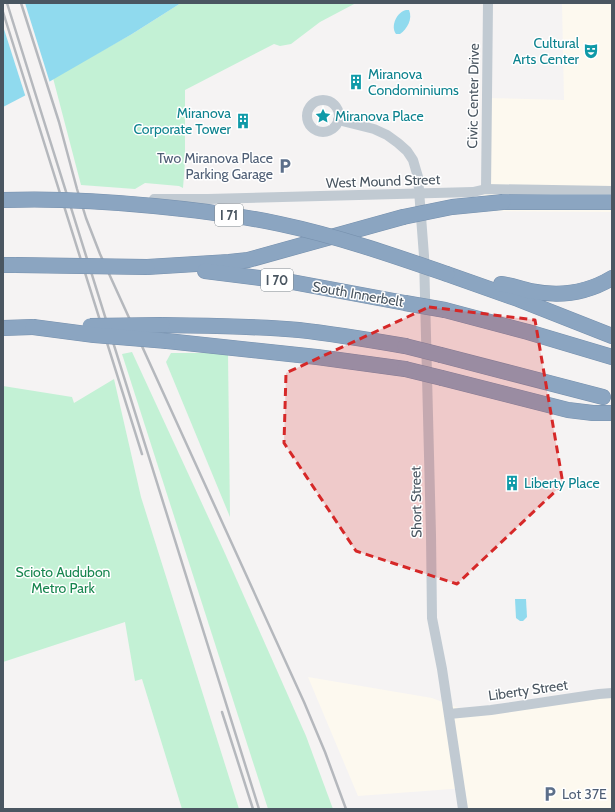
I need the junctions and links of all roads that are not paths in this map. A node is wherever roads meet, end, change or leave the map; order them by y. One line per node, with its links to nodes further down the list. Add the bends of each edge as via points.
1 (488, 3): 3 (street, Civic Center Drive)
2 (338, 120): 5 (street, via 374,129 387,135 407,151 413,160)
3 (486, 189): 4 (street, West Mound Street); 5 (street, West Mound Street, via 473,192)
4 (612, 192)
5 (420, 193): 6 (street, West Mound Street); 20 (street, Short Street, via 426,298 431,610)
6 (154, 199)
7 (3, 200): 12 (highway, I 71, bridge, via 122,203 200,211 279,224 363,246)
8 (612, 202): 10 (highway, bridge, via 503,202 452,207 403,217 248,260)
9 (10, 265): 10 (highway, South Innerbelt / I 70, bridge)
10 (147, 268): 16 (highway, South Innerbelt / I 70, bridge, via 246,276 445,310)
11 (612, 278): 12 (highway, via 601,285 558,294)
12 (474, 283): 15 (highway, I 71)
13 (34, 327): 14 (highway); 17 (highway, bridge, via 242,326 352,336 405,346); 18 (highway, bridge, via 317,357 405,369 568,410)
14 (3, 328)
15 (612, 336)
16 (612, 357)
17 (603, 396)
18 (612, 413)
19 (612, 693): 20 (street, Liberty Street)
20 (449, 714): 21 (street, Short Street)
21 (463, 809)

